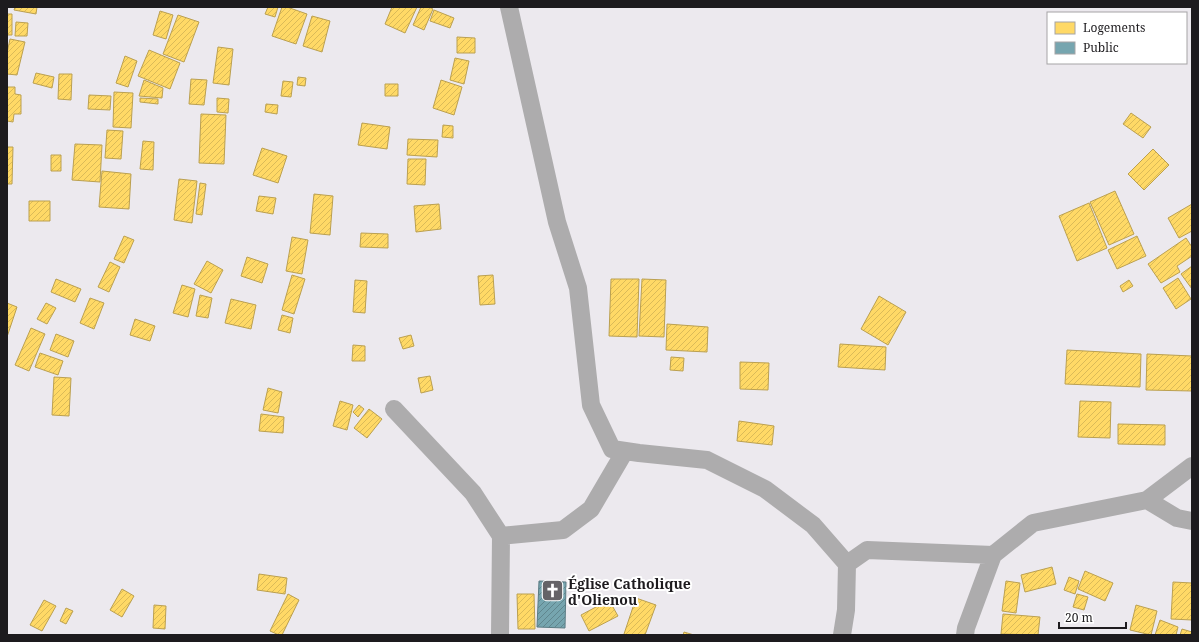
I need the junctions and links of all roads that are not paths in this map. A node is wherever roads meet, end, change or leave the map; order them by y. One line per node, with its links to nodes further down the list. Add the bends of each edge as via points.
1 (509, 7): 3 (street, via 557,222 578,288 591,405 612,449)
2 (394, 409): 7 (street, via 473,493)
3 (625, 451): 7 (street, via 591,509 563,530); 9 (street, via 708,460 765,490 814,525)
4 (1192, 466): 5 (street)
5 (1147, 500): 6 (street, via 1177,518); 8 (street, via 1033,523)
6 (1192, 521)
7 (501, 536): 10 (street)
8 (993, 554): 9 (street, via 867,550); 12 (street)
9 (847, 564): 11 (street, via 846,610)
10 (500, 635)
11 (842, 635)
12 (965, 635)

